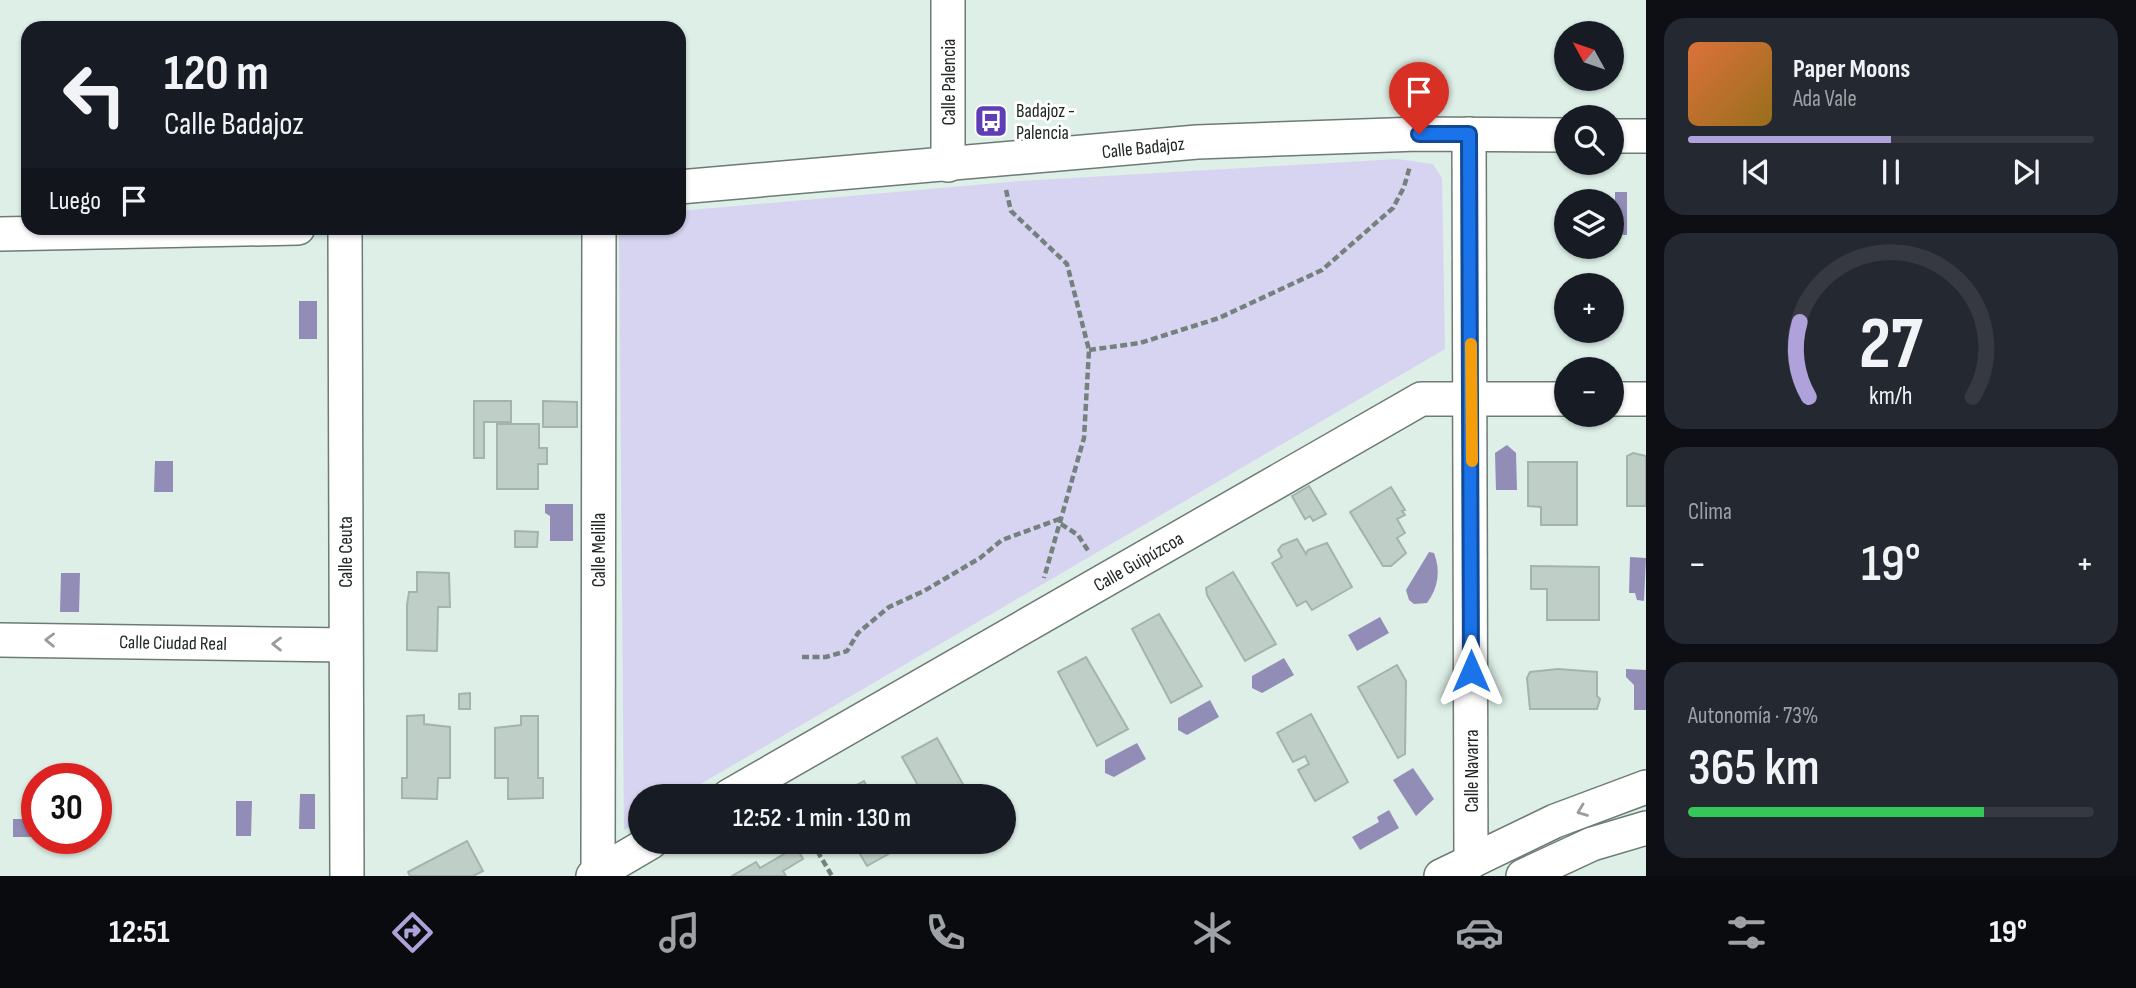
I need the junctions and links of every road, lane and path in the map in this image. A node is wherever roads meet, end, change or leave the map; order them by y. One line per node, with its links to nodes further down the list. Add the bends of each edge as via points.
1 (948, 0): 8 (street, Calle Palencia)
2 (1419, 134): 3 (street, Calle Badajoz); 7 (street, Calle Badajoz, via 1197,142); 14 (path, via 1393,208 1322,270 1219,318 1140,342)
3 (1469, 134): 4 (street, Calle Badajoz); 15 (street, Calle Navarra)
4 (1554, 135)
5 (1624, 136): 6 (street)
6 (1646, 136)
7 (1000, 161): 8 (street, Calle Badajoz); 14 (path, via 1011,211 1067,264)
8 (948, 165): 9 (street, Calle Badajoz)
9 (686, 186)
10 (0, 234): 11 (street)
11 (21, 234)
12 (345, 235): 24 (street, Calle Ceuta)
13 (599, 235): 32 (street, Calle Melilla)
14 (1089, 350): 19 (path, via 1084,438)
15 (1472, 399): 16 (street, Calle Guipúzcoa); 22 (street, Calle Guipúzcoa, via 1421,399); 31 (street, Calle Navarra)
16 (1554, 399)
17 (1624, 399): 18 (street)
18 (1646, 399)
19 (1062, 517): 20 (path); 25 (path, via 1002,540 924,591 900,600 859,633 847,651)
20 (1061, 524): 21 (path, via 1078,535); 22 (path)
21 (1091, 556)
22 (1026, 625): 26 (street, Calle Guipúzcoa)
23 (0, 639): 24 (street, Calle Ciudad Real, one-way to 23)
24 (345, 645): 33 (street, Calle Ceuta)
25 (802, 657)
26 (750, 784)
27 (1646, 787): 31 (street, one-way to 31, via 1555,821)
28 (1646, 828): 36 (street, via 1592,844)
29 (631, 854): 32 (street)
30 (819, 854): 34 (path)
31 (1471, 862): 35 (street)
32 (595, 875)
33 (347, 876)
34 (832, 876)
35 (1441, 876)
36 (1523, 876)

